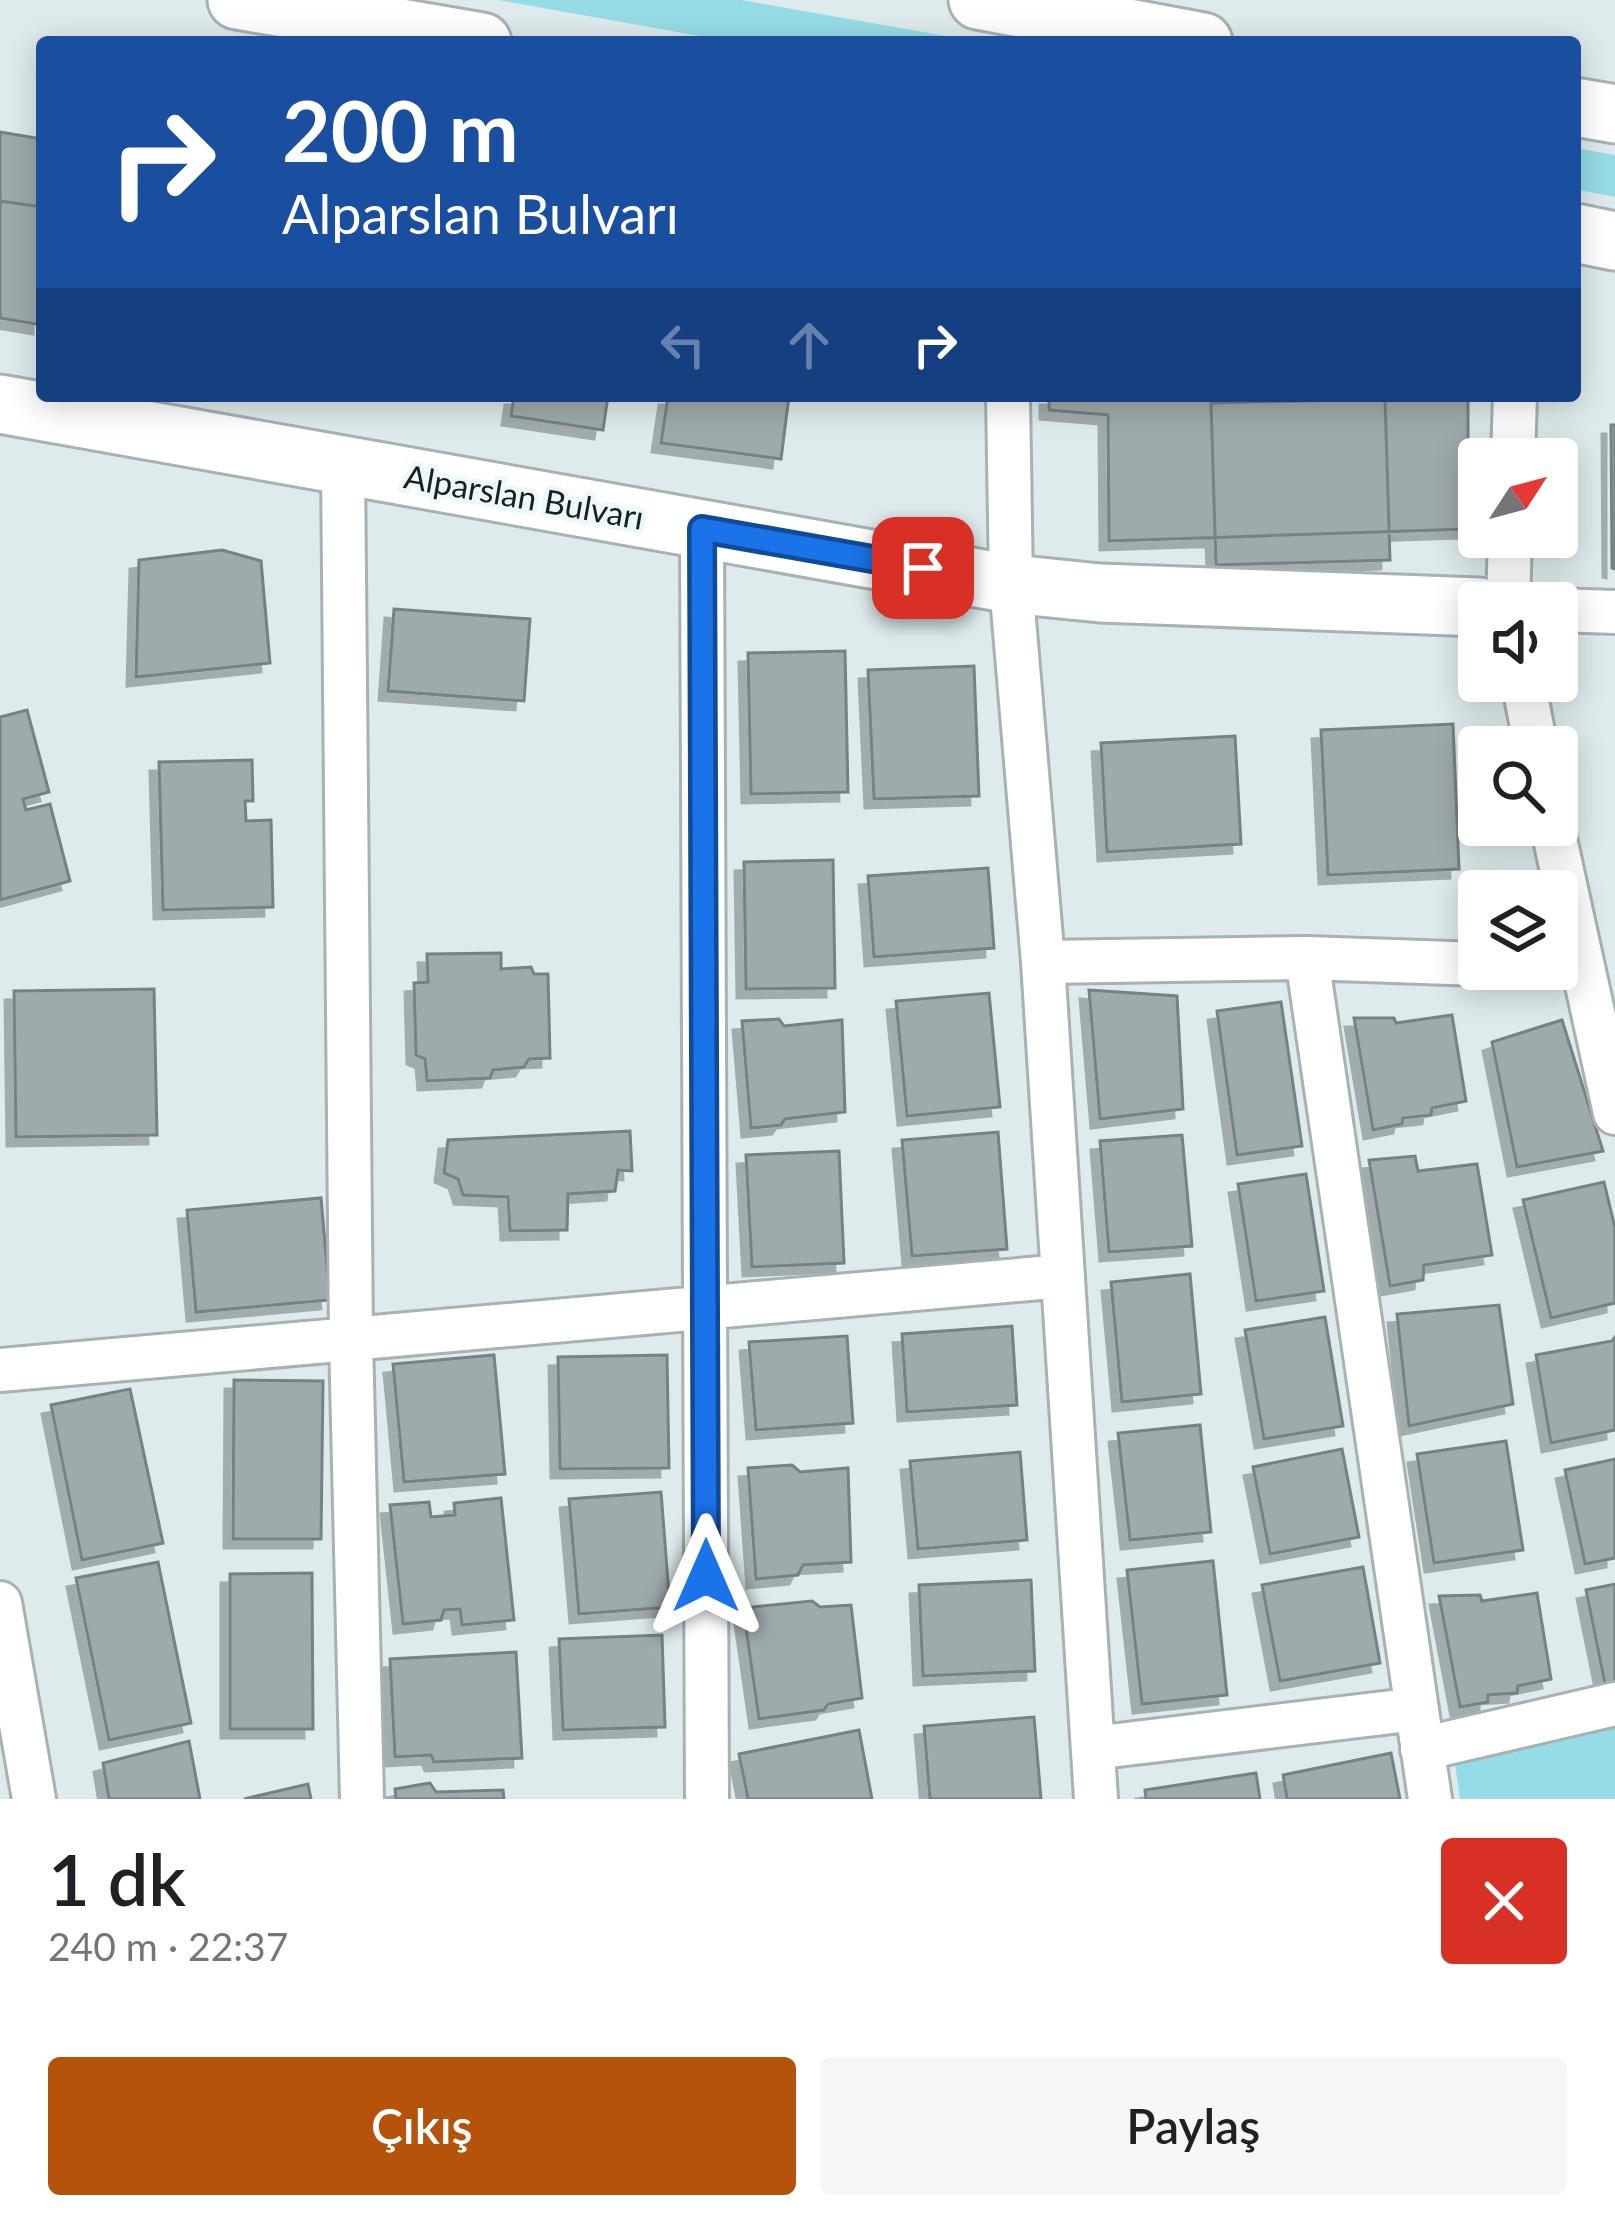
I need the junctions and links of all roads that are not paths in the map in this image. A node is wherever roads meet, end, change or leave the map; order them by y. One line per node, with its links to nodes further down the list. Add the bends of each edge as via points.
1 (237, 0): 3 (street)
2 (978, 0): 4 (street)
3 (447, 36)
4 (1171, 36)
5 (1581, 108): 6 (street)
6 (1615, 114)
7 (1581, 234): 8 (street)
8 (1615, 241)
9 (1008, 402): 15 (street)
10 (1515, 402): 12 (street)
11 (0, 404): 13 (street, Alparslan Bulvarı)
12 (1514, 438)
13 (343, 465): 14 (street, Alparslan Bulvarı); 26 (street)
14 (702, 529): 15 (street, Alparslan Bulvarı); 25 (street)
15 (1011, 584): 16 (street, Alparslan Bulvarı); 20 (street)
16 (1458, 606)
17 (1578, 611): 18 (street)
18 (1615, 612)
19 (1306, 958): 20 (street); 21 (street); 31 (street)
20 (1043, 962): 24 (street)
21 (1458, 963)
22 (1576, 990): 23 (street)
23 (1615, 1114)
24 (1063, 1276): 25 (street); 32 (street)
25 (706, 1308): 26 (street); 35 (street)
26 (351, 1339): 27 (street); 34 (street)
27 (0, 1370)
28 (0, 1604): 29 (street)
29 (8, 1695): 33 (street)
30 (1615, 1704): 31 (street)
31 (1419, 1729): 32 (street); 37 (street)
32 (1093, 1748): 36 (street)
33 (34, 1799)
34 (362, 1799)
35 (707, 1799)
36 (1096, 1799)
37 (1430, 1799)

